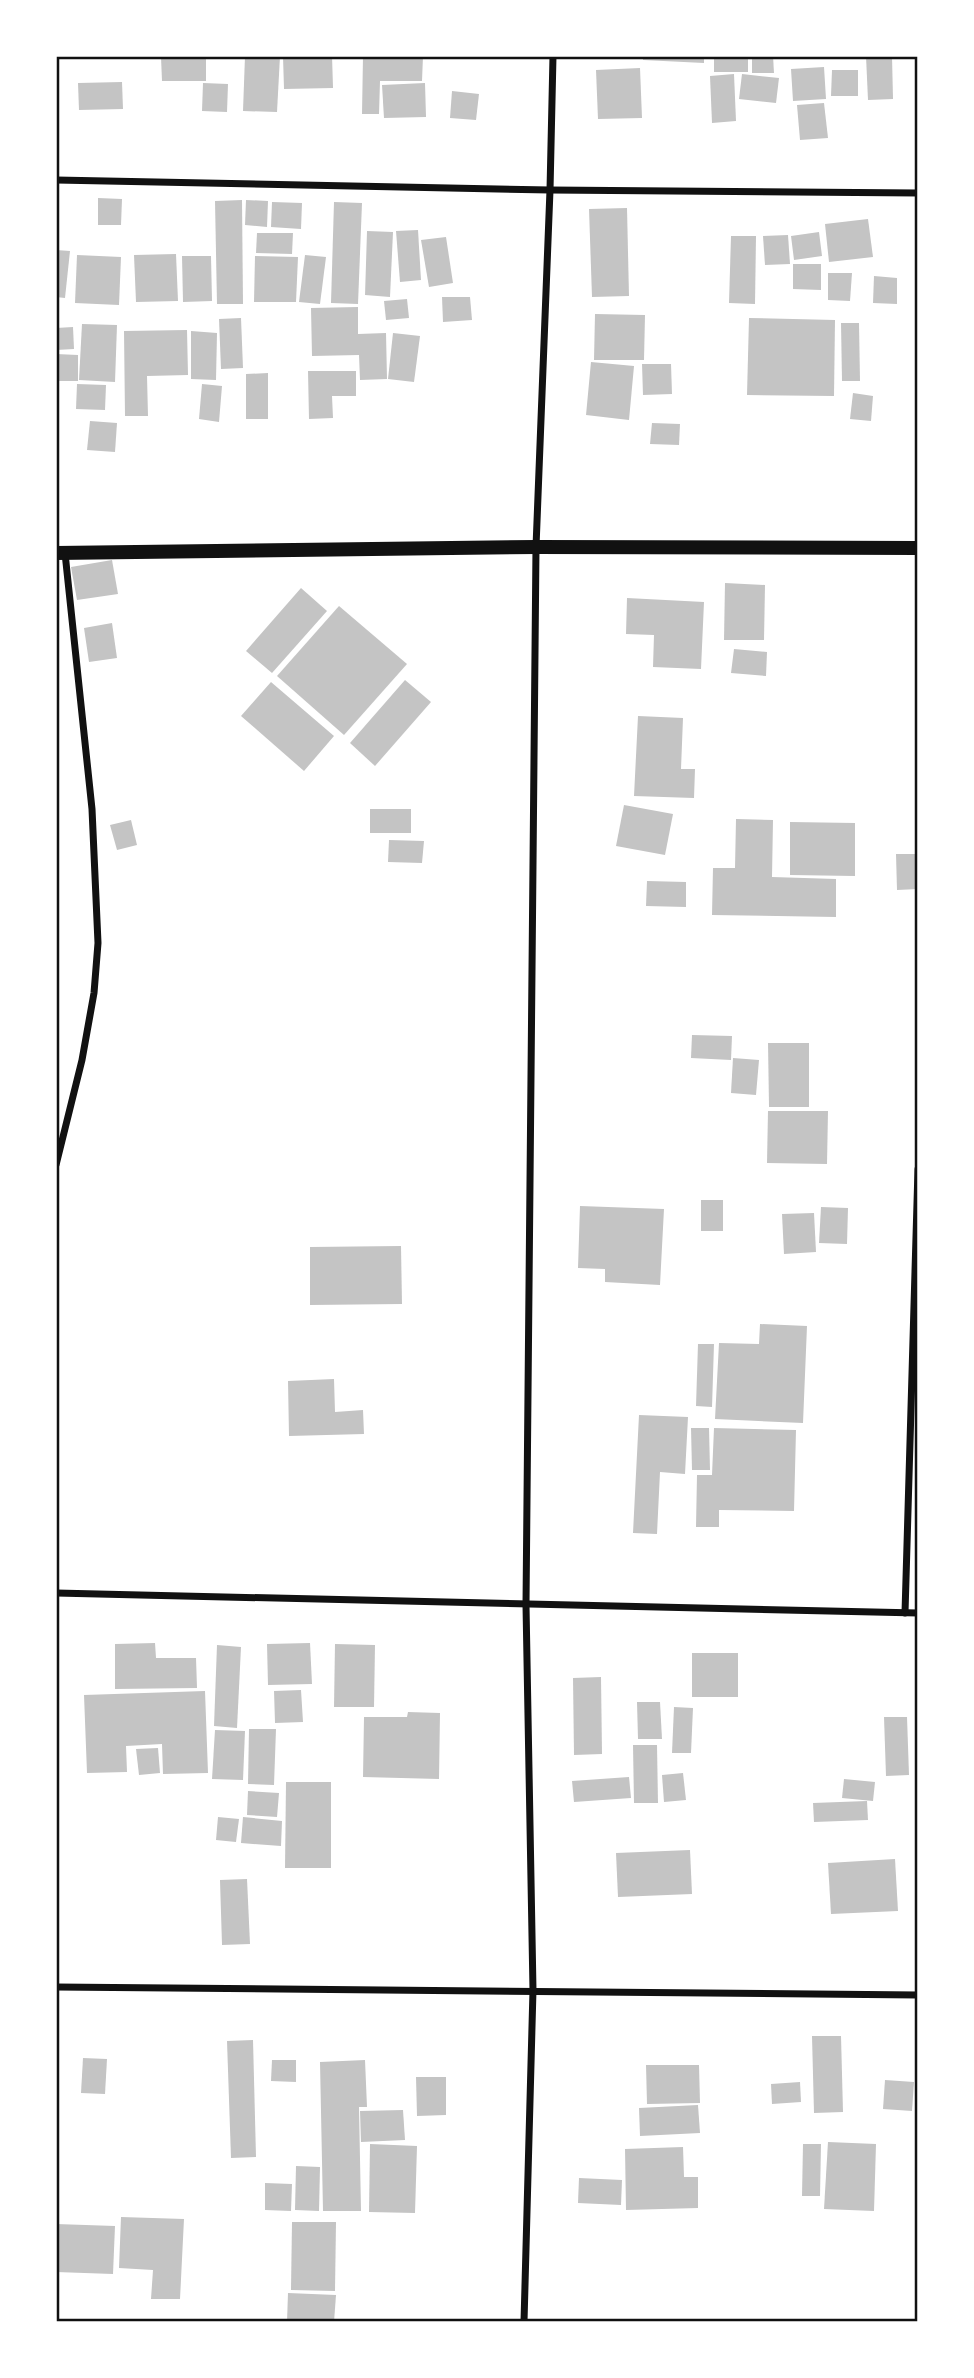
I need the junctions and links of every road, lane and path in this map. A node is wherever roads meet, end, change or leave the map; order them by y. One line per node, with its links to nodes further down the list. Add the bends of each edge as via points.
1 (553, 56): 3 (street)
2 (56, 180): 3 (street)
3 (550, 190): 4 (street); 5 (street)
4 (918, 193)
5 (536, 547): 6 (main road); 7 (main road); 11 (street)
6 (918, 548)
7 (60, 553): 8 (street, via 92,809 97,943 82,1059)
8 (56, 1165)
9 (918, 1169): 12 (street)
10 (56, 1593): 11 (street)
11 (526, 1605): 12 (street); 15 (street)
12 (905, 1613): 13 (street)
13 (918, 1613)
14 (56, 1987): 15 (street)
15 (533, 1990): 16 (street); 17 (street)
16 (918, 1995)
17 (524, 2322)

